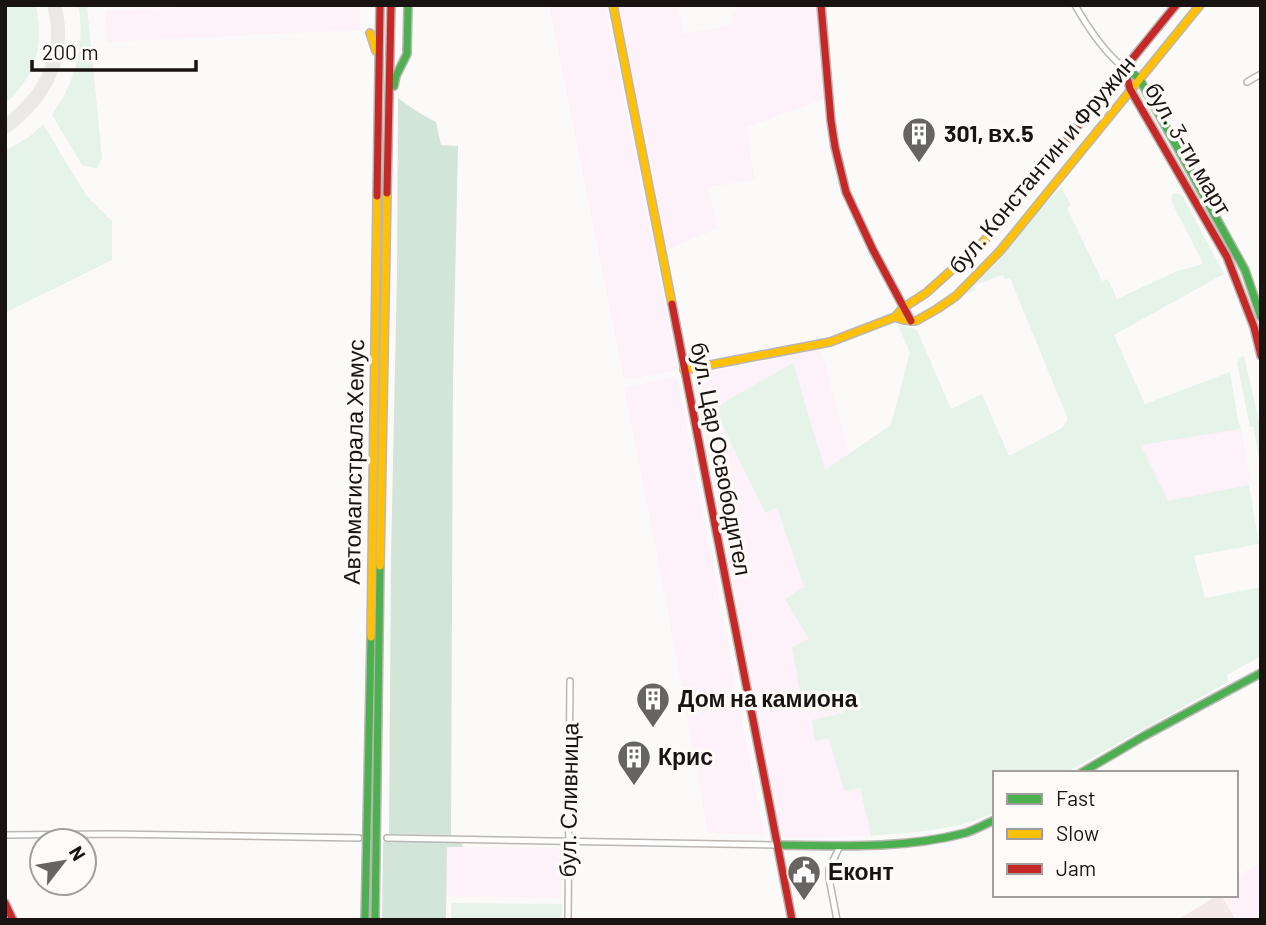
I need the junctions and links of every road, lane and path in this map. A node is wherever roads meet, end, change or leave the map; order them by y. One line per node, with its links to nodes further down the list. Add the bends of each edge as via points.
1 (380, 5): 10 (main road, Автомагистрала Хемус)
2 (391, 5): 18 (main road, Автомагистрала Хемус)
3 (408, 5): 18 (main road, via 407,54 395,77 393,156)
4 (613, 5): 25 (main road, бул. Цар Освободител)
5 (821, 5): 19 (main road, via 831,121 844,183)
6 (1074, 5): 11 (street)
7 (1176, 5): 11 (main road, бул. Константин и Фружин)
8 (1200, 5): 13 (main road, бул. Константин и Фружин)
9 (370, 33): 10 (main road)
10 (379, 61): 38 (main road, Автомагистрала Хемус)
11 (1125, 69): 13 (main road, бул. 3-ти март); 15 (main road, бул. 3-ти март); 19 (main road, бул. Константин и Фружин, via 984,241)
12 (1261, 74): 14 (street)
13 (1139, 78): 15 (main road, бул. Константин и Фружин); 21 (main road, бул. 3-ти март, via 1245,270)
14 (1247, 82)
15 (1130, 89): 16 (main road, бул. Константин и Фружин); 17 (main road, бул. 3-ти март)
16 (1117, 106): 17 (main road); 22 (main road, бул. Константин и Фружин, via 1000,251 956,296)
17 (1141, 106): 23 (main road, бул. 3-ти март, via 1227,257)
18 (388, 163): 39 (main road, Автомагистрала Хемус)
19 (904, 307): 20 (main road, бул. Константин и Фружин); 22 (main road)
20 (895, 317): 22 (main road); 25 (main road, бул. Константин и Фружин, via 831,342)
21 (1261, 317)
22 (911, 321)
23 (1259, 340): 24 (main road, бул. 3-ти март)
24 (1261, 356)
25 (684, 369): 34 (main road, бул. Цар Освободител)
26 (1261, 673): 28 (main road)
27 (570, 681): 33 (street, бул. Сливница)
28 (1084, 771)
29 (993, 821): 35 (main road, via 924,842)
30 (5, 835): 31 (street)
31 (359, 838)
32 (387, 838): 33 (street)
33 (569, 842): 34 (street); 40 (street, бул. Сливница)
34 (778, 845): 35 (main road); 41 (main road, бул. Цар Освободител)
35 (840, 846): 42 (street, via 829,869)
36 (5, 903): 37 (main road)
37 (13, 920)
38 (365, 920)
39 (375, 920)
40 (568, 920)
41 (792, 920)
42 (837, 920)

